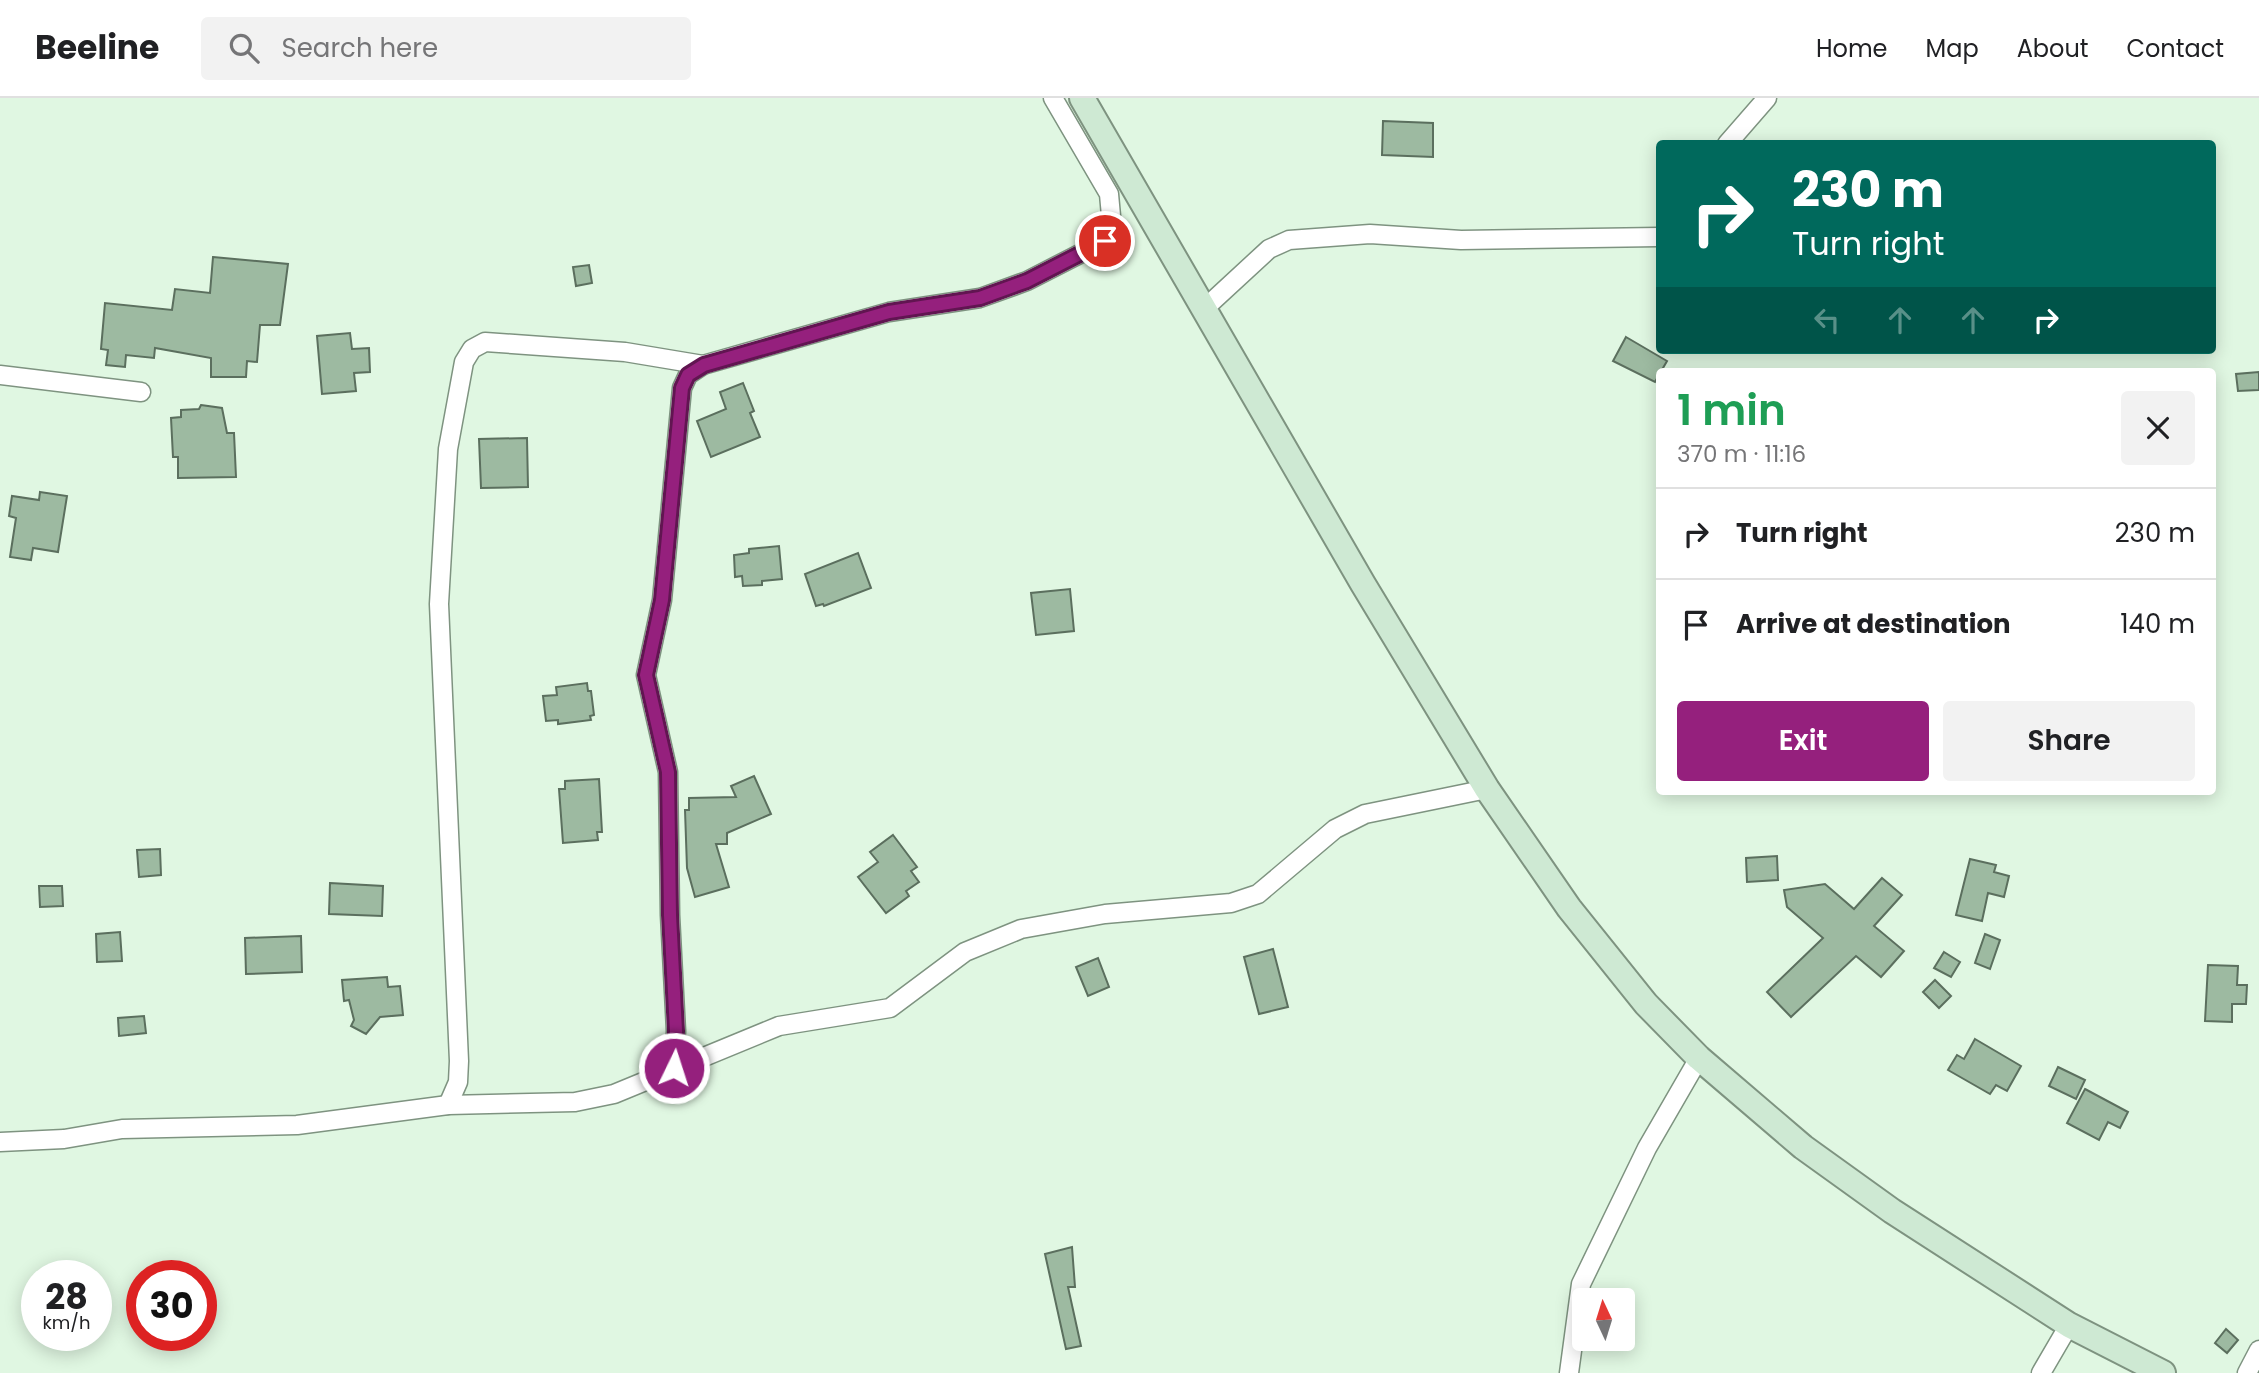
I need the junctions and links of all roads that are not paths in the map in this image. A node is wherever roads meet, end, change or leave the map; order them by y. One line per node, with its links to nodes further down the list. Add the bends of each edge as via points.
1 (1053, 98): 7 (street, via 1109,194 1112,227 1105,241 1027,281 980,298 889,312)
2 (1082, 98): 6 (main road)
3 (1767, 98): 4 (street)
4 (1730, 140)
5 (1656, 237): 6 (street, via 1461,240 1370,234 1289,240 1269,249)
6 (1204, 309): 10 (main road)
7 (704, 365): 12 (street, via 688,375 682,388 662,600 646,675 668,772); 13 (street, via 625,352 485,342 472,349 464,362 448,449 439,604 459,1061 458,1082)
8 (0, 375): 9 (street)
9 (141, 391)
10 (1487, 789): 11 (main road, via 1569,908 1646,1003); 12 (street, via 1365,814 1335,829 1258,894 1231,902 1105,914 1021,929 965,952 890,1008 779,1026)
11 (1699, 1058): 15 (main road, via 1803,1146 1881,1203); 17 (street, via 1647,1148 1581,1284)
12 (674, 1068): 13 (street, via 614,1094 575,1102)
13 (448, 1105): 14 (street, via 297,1125 122,1129 64,1139)
14 (0, 1142)
15 (2069, 1325): 18 (street); 19 (main road)
16 (2259, 1350): 20 (street)
17 (1569, 1373)
18 (2041, 1373)
19 (2163, 1373)
20 (2247, 1373)

